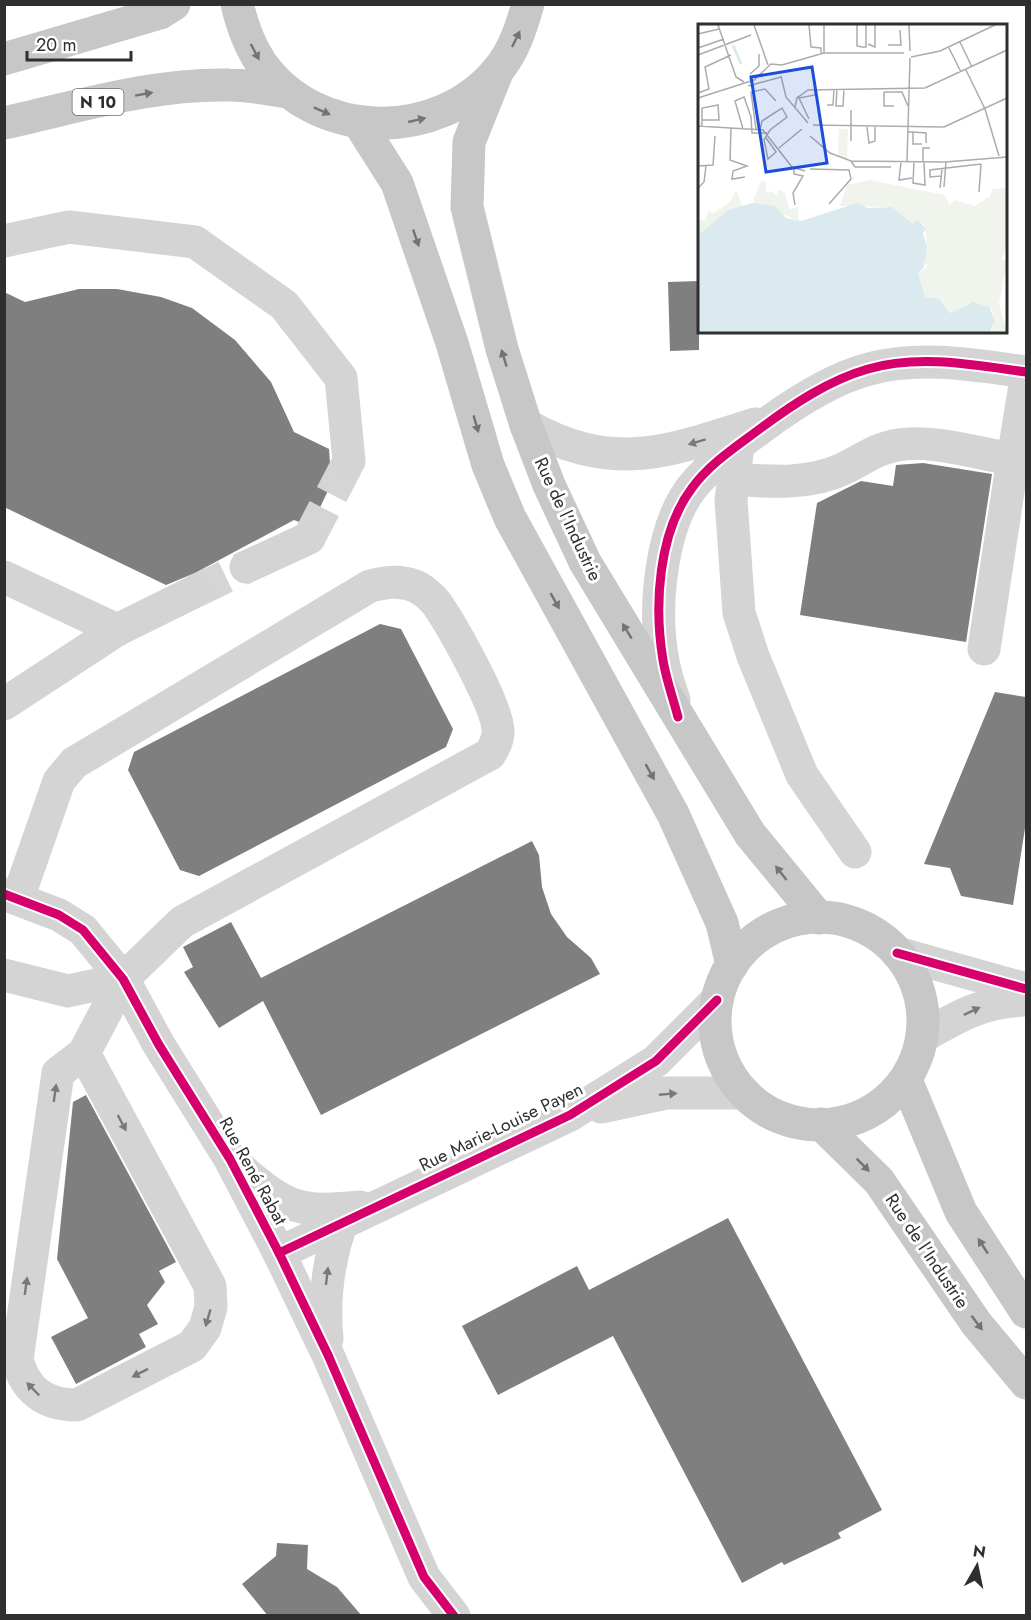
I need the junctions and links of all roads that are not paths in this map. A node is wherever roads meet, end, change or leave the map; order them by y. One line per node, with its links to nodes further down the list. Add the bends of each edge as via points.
1 (174, 4): 4 (main road, via 160,13)
2 (237, 4): 8 (main road, one-way to 8, via 243,30 261,63)
3 (528, 4): 7 (main road, one-way to 3, via 519,37)
4 (42, 49): 5 (street); 6 (main road)
5 (4, 54)
6 (4, 59)
7 (498, 70): 10 (main road, one-way to 7, via 398,124 427,118 470,96); 15 (main road, Rue de l'Industrie, one-way to 7, via 502,349 467,207 469,142)
8 (288, 92): 9 (main road, N 10, one-way to 8, via 192,86 230,85); 10 (main road, one-way to 10, via 322,112)
9 (4, 123)
10 (359, 123): 32 (main road, one-way to 32, via 397,183 452,343 488,465 510,518 673,813 722,923)
11 (4, 241): 18 (street, via 69,227 195,242 284,305 341,378)
12 (1026, 372): 14 (street, via 959,363 917,362 878,367 821,389)
13 (1026, 378): 17 (street)
14 (773, 419): 15 (street, one-way to 15, via 684,446 622,456 577,449); 16 (street)
15 (526, 425): 27 (main road, Rue de l'Industrie, one-way to 15, via 585,562)
16 (738, 446): 19 (street); 27 (street, via 692,488 664,556 659,624 663,661)
17 (1013, 459): 19 (street, via 923,444 899,444 876,450 842,470 804,480); 25 (street)
18 (349, 461)
19 (734, 479): 28 (street, via 731,500 739,613 802,775)
20 (309, 538): 21 (street)
21 (246, 567)
22 (4, 577): 24 (street)
23 (196, 591): 24 (street)
24 (117, 630): 26 (street)
25 (984, 649)
26 (4, 704)
27 (678, 717): 30 (main road, Rue de l'Industrie, one-way to 27, via 750,834)
28 (855, 852)
29 (11, 896): 34 (street, Rue René Rabat, via 59,915 83,930); 34 (street, via 59,782 74,763 370,586 401,582 417,587 435,601 497,720 496,744 490,754 182,922)
30 (819, 918): 31 (main road, via 842,920 864,928); 32 (main road, via 773,928 753,941)
31 (897, 953): 35 (street); 38 (main road, via 913,976 921,998)
32 (732, 965): 36 (main road)
33 (4, 975): 34 (street, via 68,991)
34 (123, 979): 39 (street); 44 (street, Rue René Rabat)
35 (1026, 989)
36 (717, 1000): 41 (main road, via 715,1029 721,1056 734,1082); 42 (street, Rue Marie-Louise Payen, via 656,1061)
37 (1026, 1000): 38 (street, one-way to 37, via 978,1007)
38 (922, 1037): 40 (main road)
39 (84, 1053): 39 (street, one-way to 39, via 210,1286 211,1307 205,1328 192,1346 77,1405 61,1405 31,1390 17,1360 18,1343 58,1073)
40 (906, 1080): 43 (main road, via 887,1101 862,1116); 48 (main road, one-way to 40, via 961,1212)
41 (744, 1092): 42 (street, Rue Marie-Louise Payen, one-way to 41, via 649,1096); 43 (main road, via 779,1117)
42 (570, 1116): 45 (street, Rue Marie-Louise Payen)
43 (821, 1124): 50 (main road, Rue de l'Industrie, one-way to 50, via 879,1181 976,1323)
44 (230, 1160): 45 (street, via 286,1204 307,1210); 47 (street, Rue René Rabat)
45 (377, 1205): 46 (street, Rue Marie-Louise Payen)
46 (341, 1224): 47 (street, Rue Marie-Louise Payen); 49 (street, one-way to 46, via 324,1307 330,1258)
47 (279, 1253): 49 (street, Rue René Rabat)
48 (1026, 1312)
49 (328, 1355): 51 (street, Rue René Rabat, via 424,1577)
50 (1026, 1383)
51 (454, 1616)

